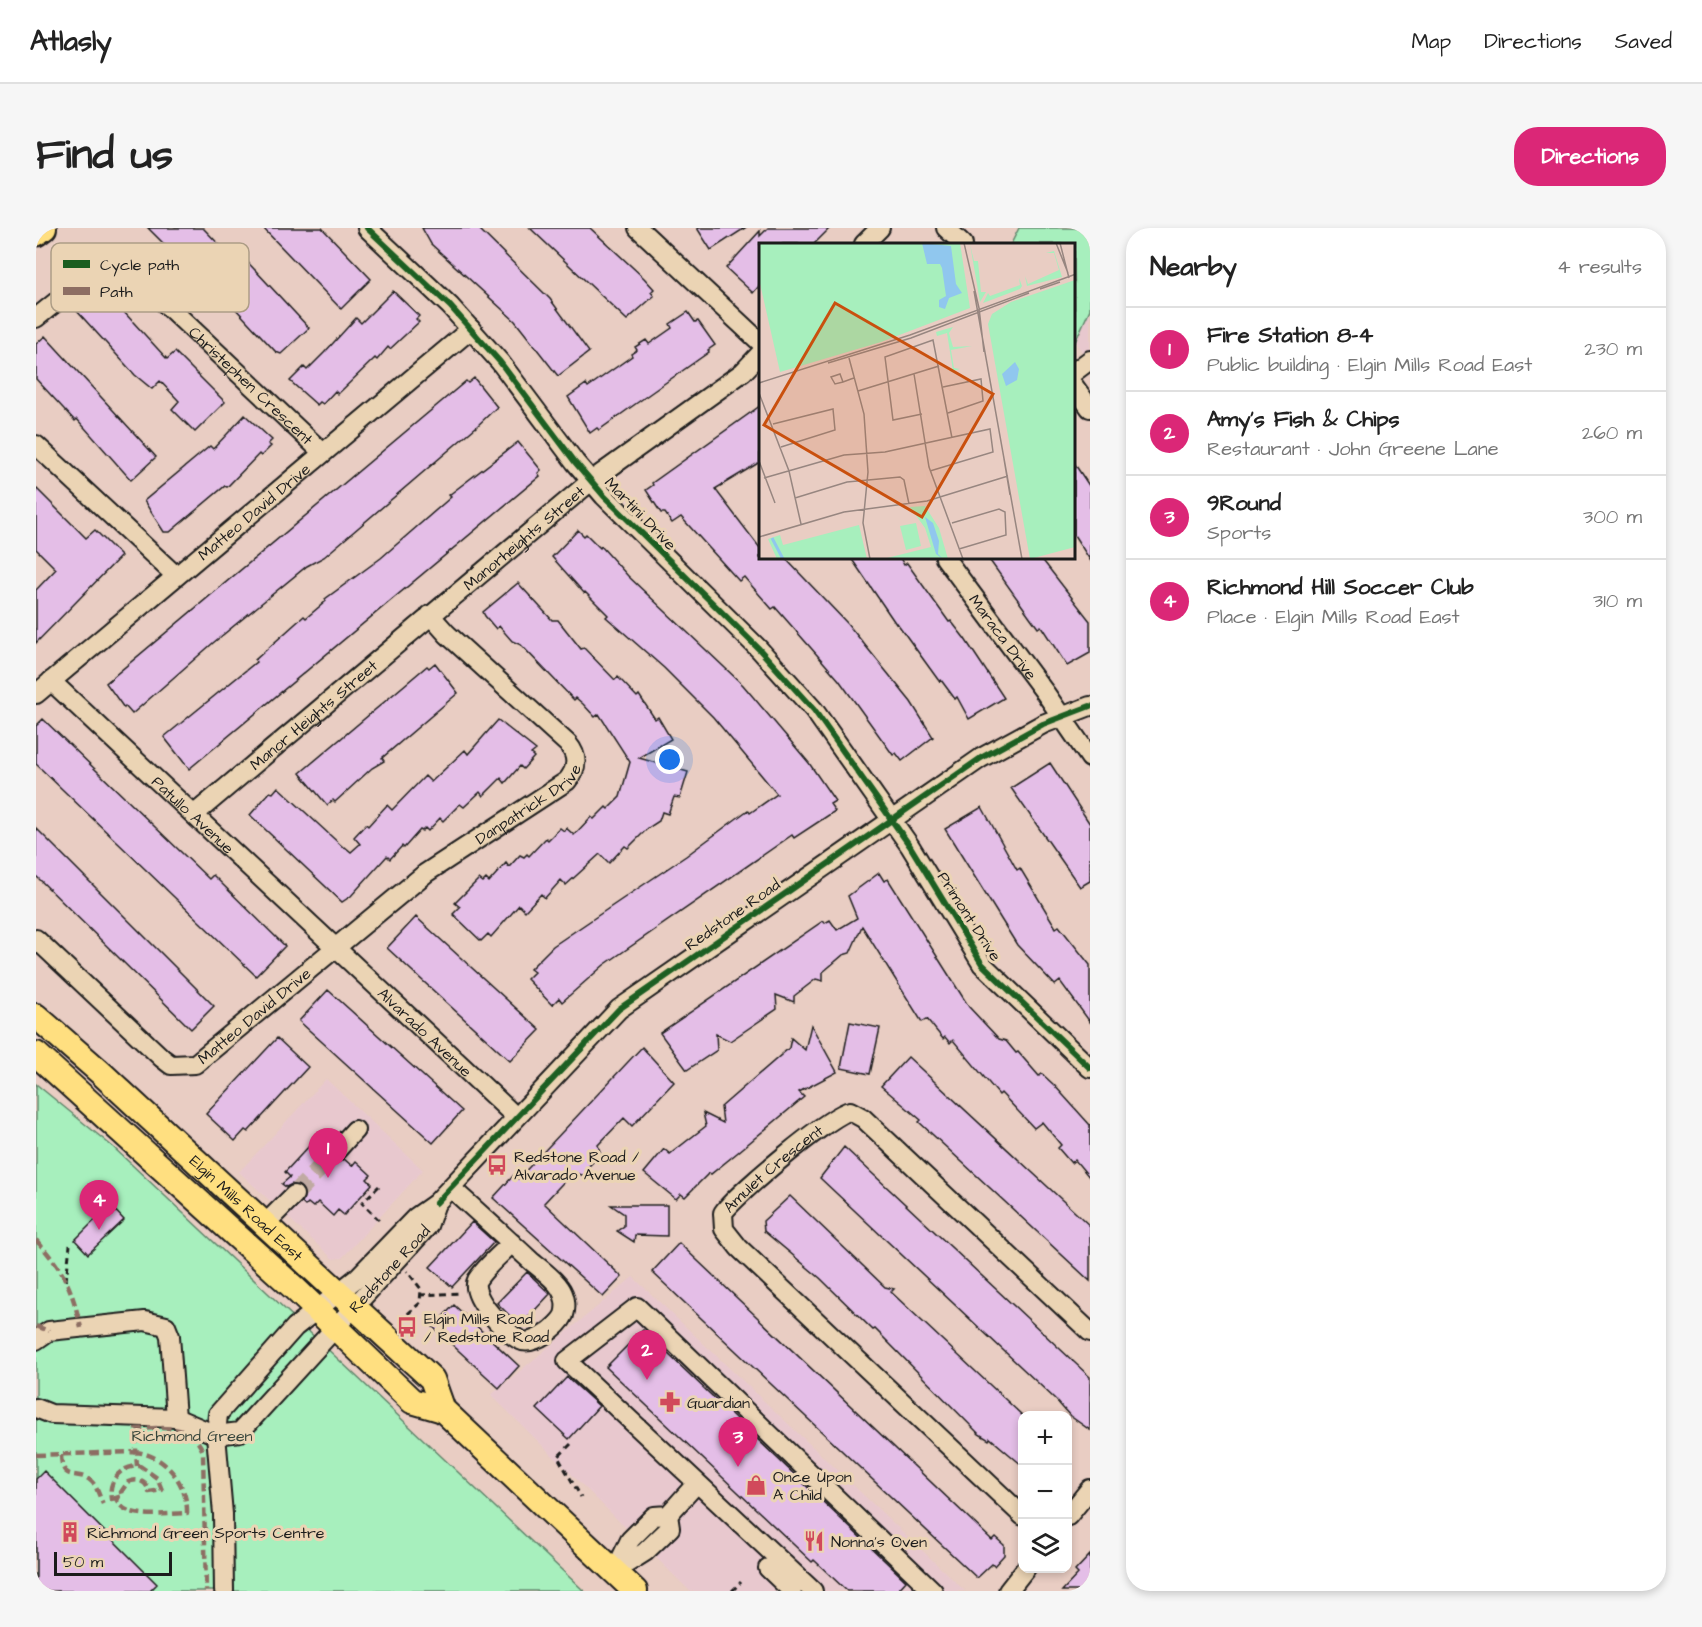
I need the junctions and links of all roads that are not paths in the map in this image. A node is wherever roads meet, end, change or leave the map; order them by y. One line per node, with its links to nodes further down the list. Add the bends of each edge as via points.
1 (44, 228): 6 (main road)
2 (367, 228): 12 (street, Martini Drive)
3 (638, 228): 13 (street)
4 (880, 228): 7 (street)
5 (946, 228): 8 (street)
6 (36, 234)
7 (865, 243)
8 (962, 243)
9 (51, 306): 11 (street, Christephen Crescent)
10 (174, 312): 20 (street, Christephen Crescent)
11 (36, 318)
12 (471, 329): 20 (street, Matteo David Drive); 21 (street, Martini Drive)
13 (759, 341)
14 (759, 355): 21 (street, Manorheights Street, via 743,372)
15 (1090, 360): 16 (street)
16 (1075, 371)
17 (1075, 387): 18 (street)
18 (1090, 408)
19 (36, 445): 23 (street)
20 (322, 452): 23 (street, Matteo David Drive)
21 (591, 481): 24 (street, Manorheights Street); 31 (street, Martini Drive, via 759,649 806,702)
22 (946, 560): 28 (street, Maraca Drive)
23 (176, 575): 25 (street, Matteo David Drive)
24 (430, 615): 30 (street, Manor Heights Street); 33 (street, Danpatrick Drive, via 568,744 576,758 574,770 562,784 426,873)
25 (51, 681): 26 (street, Matteo David Drive); 30 (street, Patullo Avenue)
26 (36, 694)
27 (1090, 706): 28 (street, Redstone Road)
28 (1062, 716): 29 (street, Maraca Drive); 31 (street, Redstone Road, via 1000,746)
29 (1090, 758)
30 (196, 813): 33 (street, Patullo Avenue)
31 (892, 819): 36 (street, Primont Drive, via 982,964); 37 (street, Redstone Road, via 619,1009)
32 (36, 939): 33 (street, Matteo David Drive, via 162,1059 181,1067 202,1059)
33 (335, 947): 37 (street, Alvarado Avenue)
34 (36, 1016): 43 (main road, Elgin Mills Road East)
35 (36, 1054): 47 (main road, Elgin Mills Road East)
36 (1090, 1068)
37 (516, 1117): 40 (street, Redstone Road)
38 (356, 1130): 39 (street)
39 (336, 1151)
40 (451, 1188): 42 (street, Redstone Road); 44 (street)
41 (294, 1195): 43 (street)
42 (436, 1203): 45 (street, Redstone Road, via 416,1217 357,1278); 46 (street, Redstone Road, via 428,1226)
43 (266, 1224): 45 (main road, Elgin Mills Road East)
44 (512, 1243): 44 (street, via 477,1281 475,1292 481,1304 519,1340 531,1342 542,1337 564,1315 566,1301 560,1287)
45 (336, 1291): 46 (main road, Elgin Mills Road East); 47 (street, Redstone Road)
46 (355, 1307): 48 (street, Redstone Road); 52 (main road, Elgin Mills Road East, via 432,1379)
47 (315, 1309): 48 (main road, Elgin Mills Road East); 54 (street, Redstone Road, via 295,1326 218,1414)
48 (337, 1329): 52 (main road, Elgin Mills Road East, via 412,1401); 54 (street, Redstone Road, via 240,1432)
49 (1090, 1332): 57 (street, Amulet Crescent, via 863,1118 850,1111 829,1120 723,1214 724,1229 739,1248)
50 (36, 1340): 53 (street, via 49,1332 70,1329 145,1321 166,1326)
51 (36, 1408): 53 (street, via 51,1414)
52 (443, 1410): 60 (main road, Elgin Mills Road East)
53 (176, 1418): 54 (street)
54 (216, 1435): 62 (street)
55 (696, 1484): 60 (street, via 668,1515 654,1516 630,1540); 65 (street); 66 (street, via 567,1361 637,1306)
56 (1090, 1489): 58 (street)
57 (1018, 1511)
58 (1072, 1511)
59 (768, 1568): 64 (street)
60 (615, 1571): 63 (main road, Elgin Mills Road East)
61 (1023, 1573): 67 (street)
62 (224, 1591)
63 (635, 1591)
64 (792, 1591)
65 (813, 1591)
66 (933, 1591)
67 (1008, 1591)

